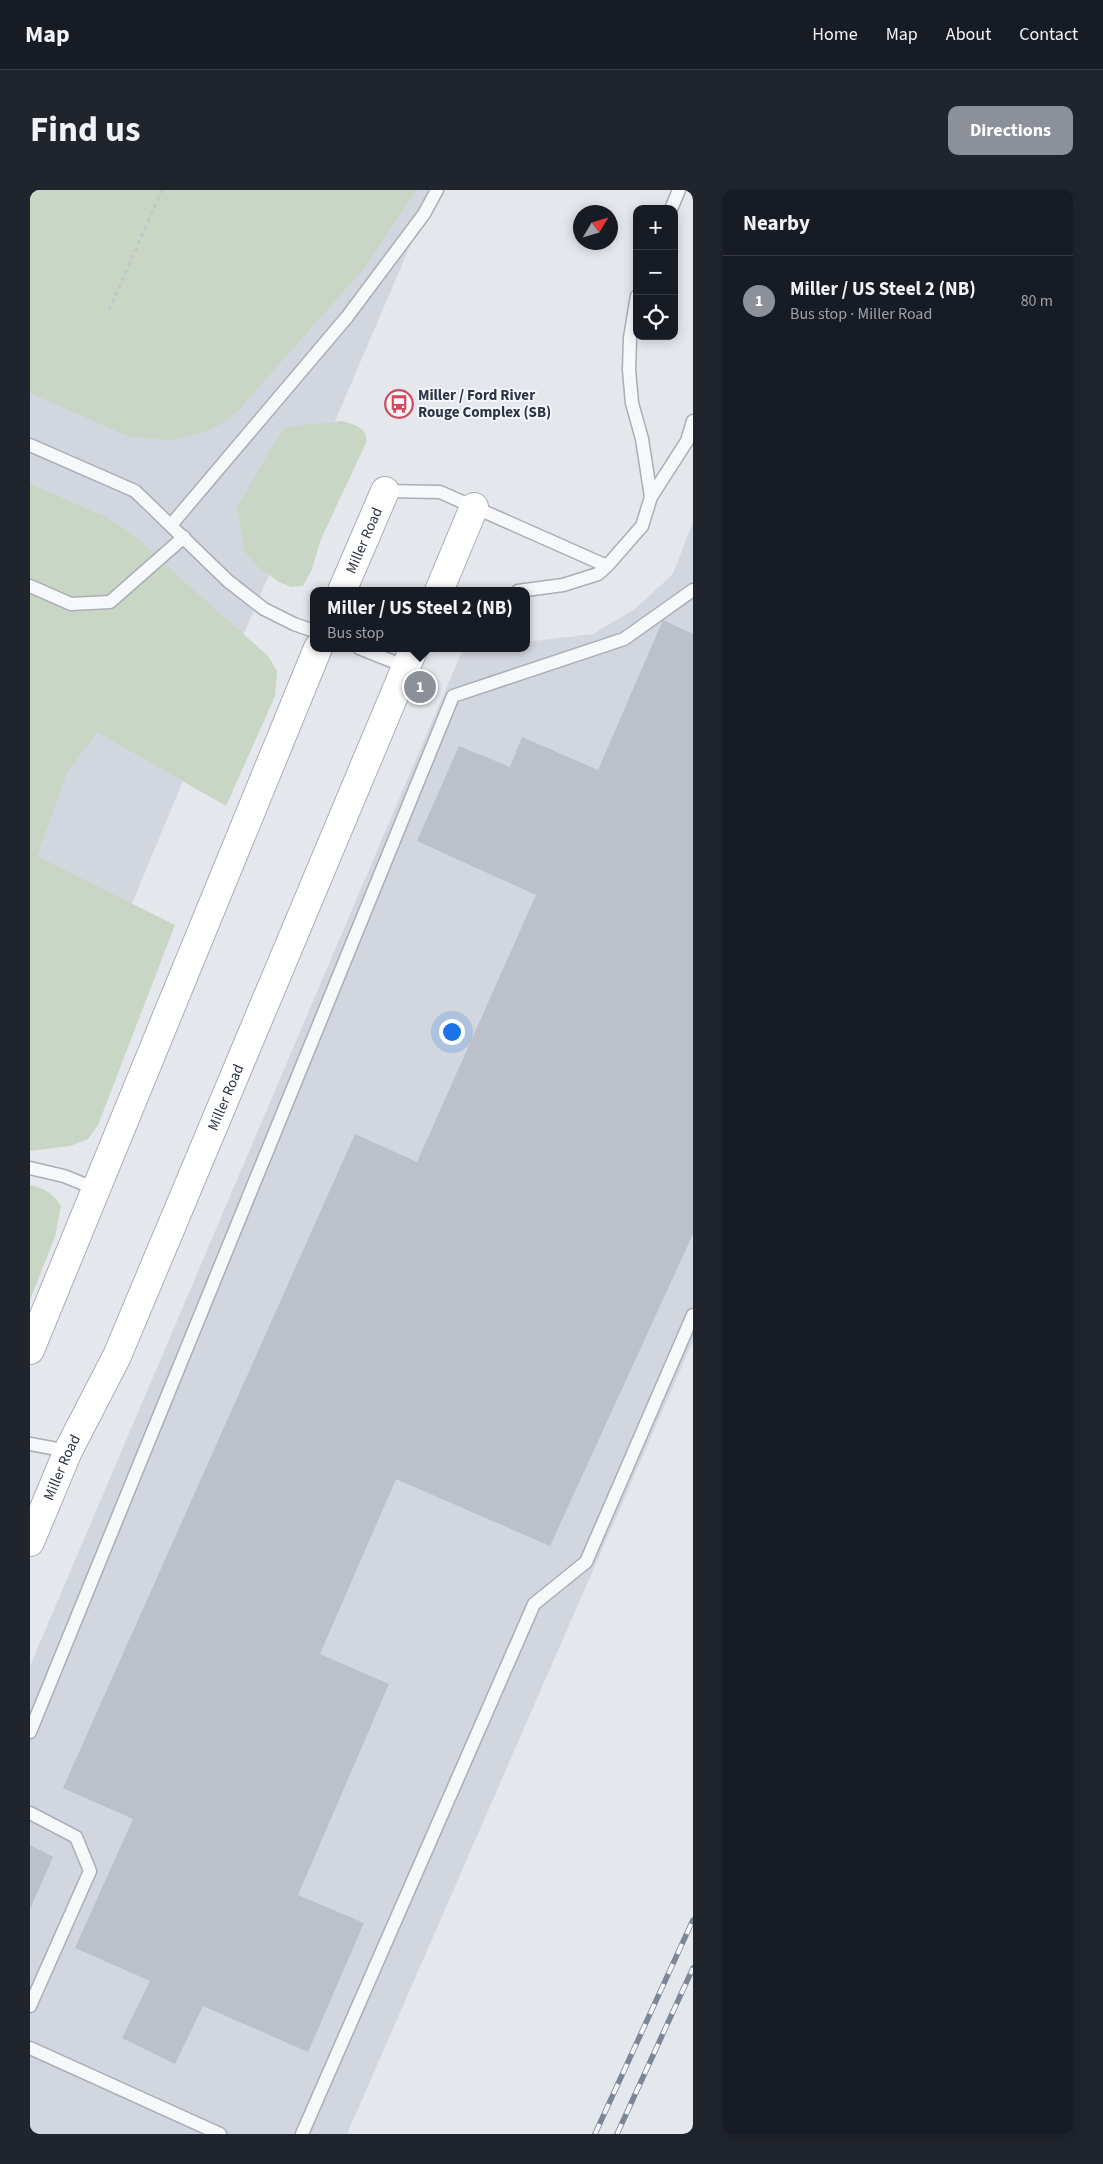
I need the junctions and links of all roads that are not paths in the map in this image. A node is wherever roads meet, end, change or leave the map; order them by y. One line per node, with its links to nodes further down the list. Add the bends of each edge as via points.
1 (437, 190): 10 (lane, via 424,214 347,317)
2 (679, 190): 3 (lane)
3 (673, 205)
4 (633, 320): 8 (lane, via 629,370 632,403)
5 (693, 422): 8 (lane, via 687,441)
6 (30, 445): 10 (lane, via 135,491)
7 (385, 490): 9 (lane, via 440,492); 14 (main road, Miller Road)
8 (652, 496): 12 (lane, via 642,526)
9 (474, 506): 12 (lane); 15 (main road)
10 (171, 525): 11 (lane)
11 (184, 537): 13 (lane, via 110,602 71,604); 18 (lane, via 228,581 264,609)
12 (607, 566): 16 (lane, via 598,574 564,585)
13 (30, 586)
14 (344, 587)
15 (441, 587)
16 (530, 589)
17 (693, 590): 29 (lane, via 624,639 453,696)
18 (310, 630)
19 (316, 652): 23 (main road)
20 (382, 652): 21 (lane)
21 (409, 657): 27 (main road, Miller Road, via 117,1356)
22 (30, 1168): 23 (lane)
23 (96, 1188): 25 (main road)
24 (693, 1315): 34 (lane, via 586,1562 534,1604)
25 (30, 1350)
26 (30, 1444): 27 (lane)
27 (68, 1451): 28 (main road, Miller Road)
28 (30, 1542)
29 (30, 1732)
30 (30, 1813): 31 (lane, via 76,1837 90,1871)
31 (30, 2006)
32 (30, 2048): 33 (lane)
33 (220, 2134)
34 (302, 2134)

